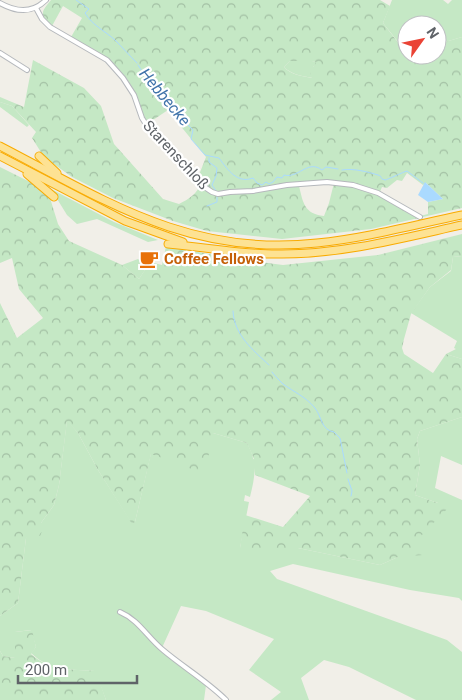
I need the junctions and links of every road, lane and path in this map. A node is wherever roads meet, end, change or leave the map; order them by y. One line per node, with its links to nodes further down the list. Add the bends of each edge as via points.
1 (46, 0): 3 (street)
2 (0, 3): 3 (street, via 19,10)
3 (36, 8): 13 (street, Starenschloß, via 50,27 107,60 130,86 147,126 200,184 212,192 253,192 327,182 352,185 378,193)
4 (0, 53): 5 (street)
5 (27, 70)
6 (0, 146): 10 (highway)
7 (0, 156): 9 (highway)
8 (38, 156): 10 (highway)
9 (15, 164): 11 (highway); 16 (highway, via 124,221)
10 (65, 180): 13 (highway, via 163,226 228,242 316,244 357,238)
11 (54, 197)
12 (462, 215): 13 (highway)
13 (420, 220)
14 (462, 225): 16 (highway, via 353,248 311,253 261,254)
15 (168, 244): 16 (highway)
16 (200, 247)
17 (120, 612): 18 (street, via 140,625 161,648)
18 (226, 700)

